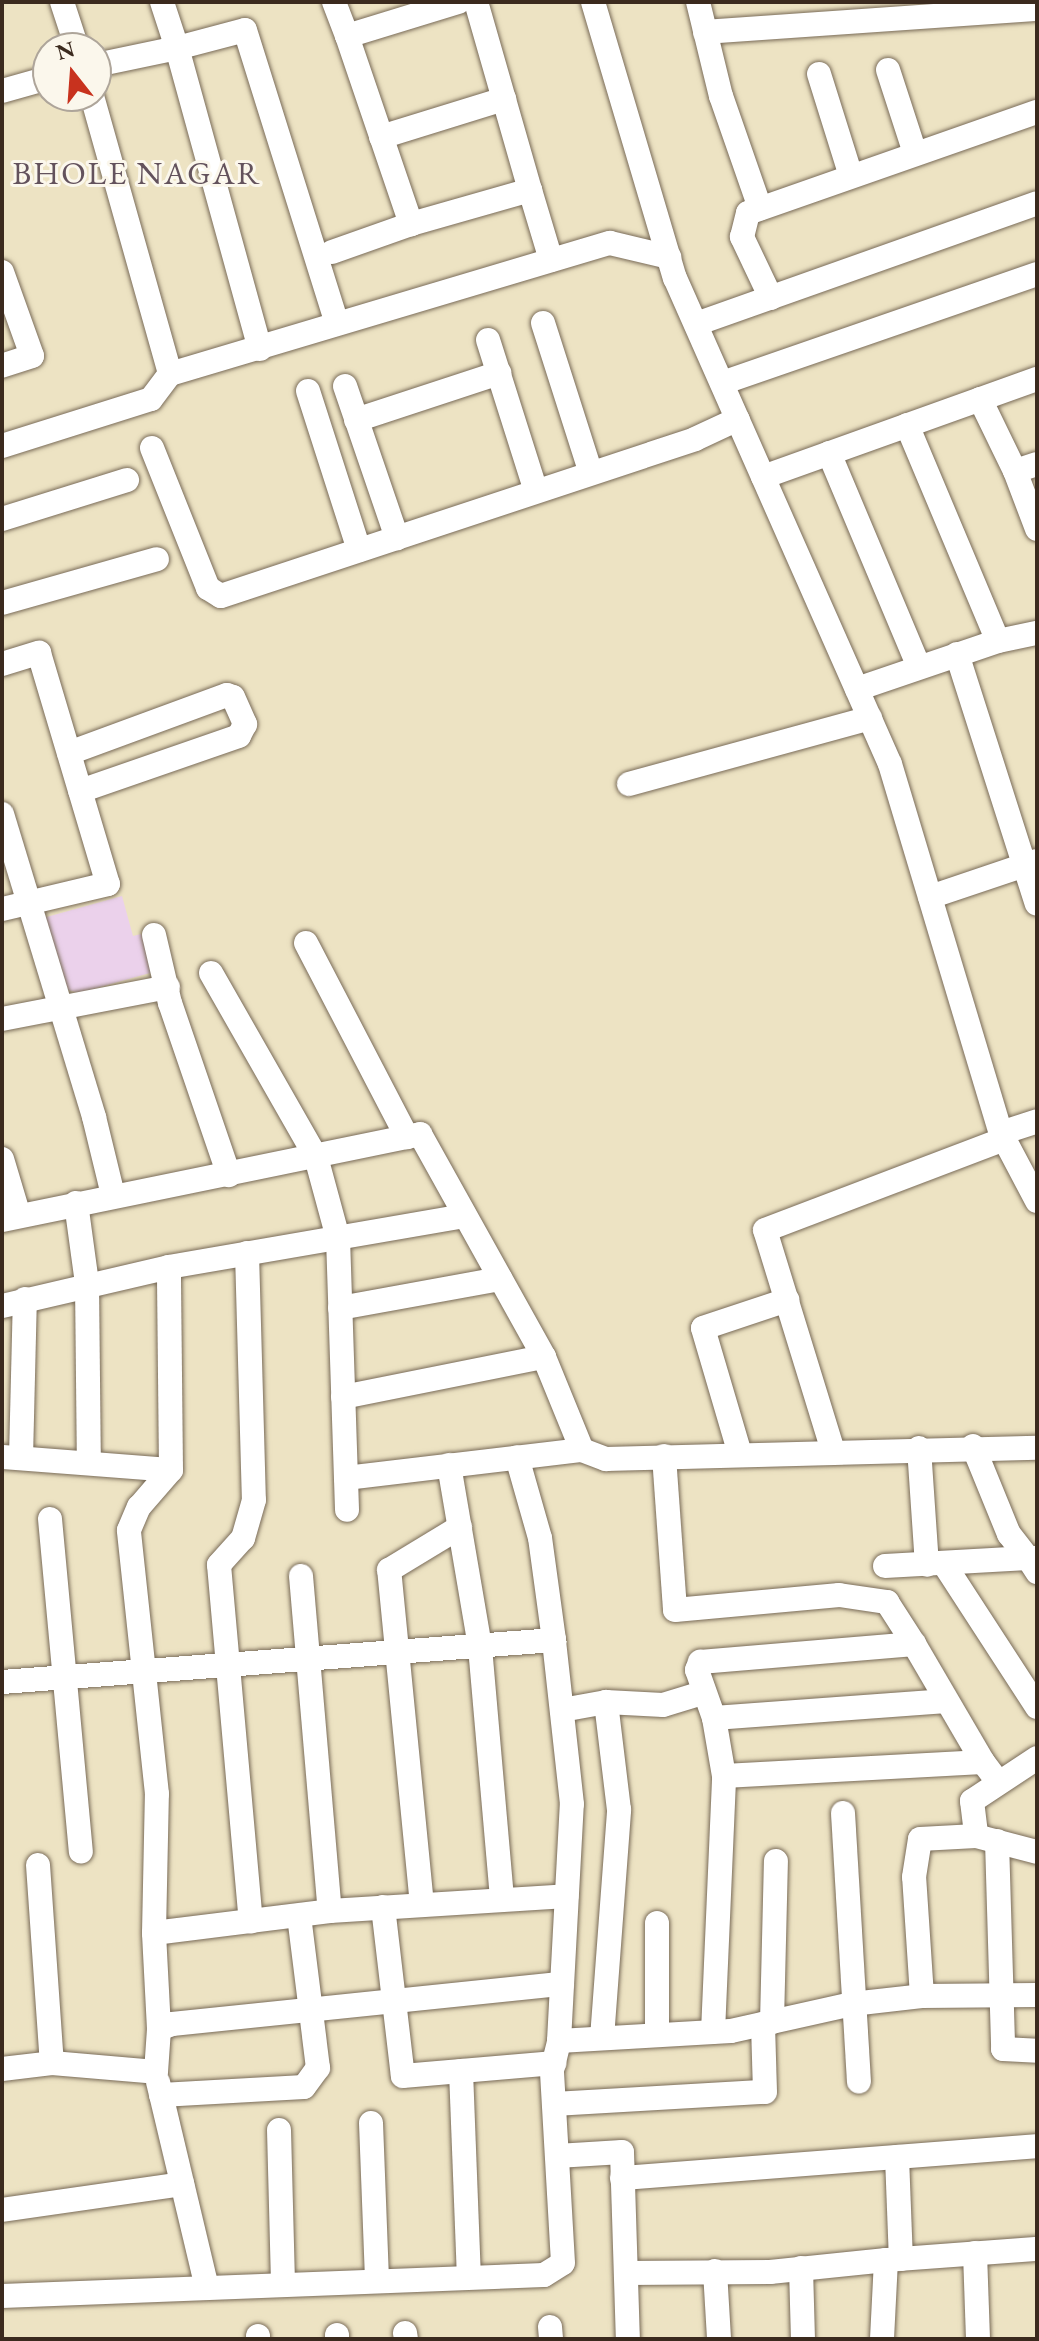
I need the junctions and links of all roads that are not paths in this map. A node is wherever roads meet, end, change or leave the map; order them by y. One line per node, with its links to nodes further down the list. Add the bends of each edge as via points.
1 (62, 2): 11 (street)
2 (162, 2): 14 (street)
3 (334, 2): 13 (street)
4 (458, 2): 13 (street)
5 (476, 2): 20 (street)
6 (593, 2): 31 (street)
7 (698, 2): 12 (street)
8 (880, 9): 9 (street); 10 (street)
9 (1037, 9)
10 (794, 13): 12 (street)
11 (72, 32)
12 (705, 32): 28 (street)
13 (347, 36): 23 (street)
14 (177, 48): 15 (street); 36 (street, via 245,30); 40 (street)
15 (112, 62)
16 (888, 70): 24 (street)
17 (819, 74): 25 (street)
18 (32, 81): 19 (street)
19 (3, 87)
20 (504, 99): 23 (street); 26 (street)
21 (96, 112): 43 (street)
22 (1037, 112): 24 (street)
23 (381, 137): 29 (street)
24 (915, 153): 25 (street)
25 (851, 176): 28 (street)
26 (530, 190): 29 (street); 32 (street)
27 (1037, 203): 35 (street)
28 (760, 208): 35 (street, via 748,213 742,237)
29 (411, 224): 30 (street)
30 (332, 252)
31 (669, 257): 32 (street, via 610,243); 38 (street)
32 (551, 260): 36 (street)
33 (2, 272): 41 (street, via 32,356)
34 (1037, 274): 45 (street)
35 (771, 298): 38 (street)
36 (336, 321): 40 (street)
37 (543, 323): 56 (street)
38 (696, 324): 45 (street)
39 (488, 340): 42 (street)
40 (260, 349): 43 (street)
41 (2, 366)
42 (499, 373): 50 (street); 59 (street)
43 (170, 374): 52 (street, via 151,399)
44 (1037, 379): 48 (street)
45 (722, 383): 49 (street)
46 (345, 386): 50 (street)
47 (308, 391): 63 (street)
48 (980, 399): 51 (street); 55 (street)
49 (738, 419): 56 (street); 57 (street)
50 (356, 420): 62 (street)
51 (907, 425): 54 (street); 67 (street)
52 (2, 446)
53 (152, 448): 63 (street, via 214,595)
54 (829, 453): 57 (street); 70 (street)
55 (1026, 467): 61 (street)
56 (591, 473): 59 (street)
57 (763, 477): 71 (street)
58 (127, 480): 60 (street)
59 (536, 491): 62 (street)
60 (2, 519)
61 (1037, 529)
62 (397, 538): 63 (street)
63 (359, 550)
64 (157, 559): 65 (street)
65 (2, 603)
66 (1037, 633): 67 (street)
67 (998, 641): 68 (street)
68 (957, 654): 70 (street); 77 (street)
69 (2, 664): 73 (street, via 39,653)
70 (919, 667): 71 (street)
71 (857, 689): 72 (street)
72 (870, 718): 74 (street); 78 (street, via 890,764)
73 (69, 753): 75 (street); 75 (street, via 227,695 233,697 245,724 239,736)
74 (629, 784)
75 (80, 791): 79 (street, via 108,884)
76 (3, 821): 79 (street)
77 (1031, 863): 78 (street); 80 (street)
78 (930, 897): 89 (street)
79 (27, 902): 81 (street); 86 (street)
80 (1037, 904)
81 (2, 909)
82 (154, 935): 85 (street)
83 (306, 943): 90 (street)
84 (211, 973): 91 (street)
85 (168, 987): 86 (street); 93 (street)
86 (59, 1005): 87 (street); 94 (street)
87 (2, 1019)
88 (1037, 1121): 89 (street)
89 (1002, 1136): 95 (street); 104 (street, via 765,1230)
90 (407, 1137): 91 (street); 97 (street, via 420,1134)
91 (316, 1157): 93 (street); 99 (street)
92 (2, 1159): 98 (street)
93 (229, 1175): 94 (street)
94 (113, 1195): 96 (street)
95 (1037, 1201)
96 (76, 1203): 98 (street); 103 (street)
97 (465, 1216): 99 (street); 102 (street)
98 (10, 1218)
99 (338, 1238): 100 (street); 106 (street)
100 (247, 1253): 101 (street); 134 (street, via 254,1500 243,1538 219,1565)
101 (169, 1267): 103 (street); 120 (street)
102 (500, 1279): 106 (street); 107 (street)
103 (87, 1283): 105 (street); 118 (street)
104 (787, 1300): 113 (street); 114 (street, via 703,1328)
105 (14, 1303): 116 (street)
106 (340, 1308): 108 (street)
107 (544, 1357): 108 (street); 112 (street)
108 (343, 1397): 121 (street)
109 (973, 1446): 110 (street); 111 (street); 125 (street, via 1009,1534)
110 (919, 1448): 113 (street); 127 (street)
111 (1037, 1448)
112 (582, 1450): 115 (street, via 606,1459); 117 (street)
113 (833, 1451): 114 (street)
114 (740, 1454): 115 (street)
115 (664, 1456): 130 (street, via 675,1610 839,1595 887,1602)
116 (12, 1457): 118 (street)
117 (517, 1457): 119 (street); 129 (street, via 540,1538)
118 (89, 1463): 120 (street)
119 (449, 1465): 121 (street); 124 (street)
120 (171, 1470): 135 (street, via 139,1507 129,1530)
121 (346, 1478): 122 (street)
122 (347, 1510)
123 (50, 1519): 136 (street)
124 (460, 1527): 131 (street); 132 (street, via 389,1570)
125 (1034, 1563): 127 (street)
126 (885, 1566): 127 (street)
127 (936, 1566): 141 (street)
128 (301, 1576): 133 (street)
129 (554, 1640): 131 (street); 142 (street)
130 (914, 1644): 138 (street, via 700,1662); 139 (street)
131 (480, 1647): 132 (street); 155 (street)
132 (400, 1653): 133 (street); 156 (street)
133 (312, 1661): 134 (street); 158 (street)
134 (232, 1668): 135 (street); 160 (street)
135 (145, 1673): 136 (street); 162 (street, via 157,1794)
136 (62, 1679): 137 (street); 150 (street)
137 (2, 1682)
138 (702, 1693): 140 (street, via 663,1705); 143 (street)
139 (946, 1701): 143 (street); 145 (street)
140 (606, 1702): 142 (street); 174 (street, via 619,1810)
141 (1037, 1707)
142 (562, 1710): 154 (street, via 572,1804)
143 (714, 1718): 146 (street)
144 (1037, 1758): 147 (street)
145 (983, 1762): 146 (street); 147 (street)
146 (724, 1776): 172 (street)
147 (999, 1783): 149 (street, via 972,1801)
148 (843, 1813): 168 (street)
149 (987, 1838): 151 (street); 164 (street); 166 (street, via 920,1839 914,1877)
150 (81, 1852)
151 (1037, 1852)
152 (776, 1861): 170 (street)
153 (38, 1865): 177 (street)
154 (567, 1896): 155 (street); 163 (street)
155 (502, 1897): 156 (street)
156 (422, 1905): 157 (street)
157 (383, 1907): 158 (street); 167 (street)
158 (330, 1911): 159 (street)
159 (299, 1916): 160 (street); 169 (street)
160 (251, 1922): 162 (street)
161 (657, 1923): 173 (street)
162 (154, 1933): 171 (street)
163 (562, 1984): 167 (street); 176 (street)
164 (1002, 1994): 165 (street); 166 (street); 175 (street, via 1003,2049)
165 (1037, 1995)
166 (922, 1996): 168 (street)
167 (393, 2002): 169 (street); 179 (street, via 403,2076)
168 (852, 2004): 170 (street); 180 (street)
169 (310, 2010): 171 (street); 181 (street, via 318,2068 304,2087)
170 (767, 2023): 172 (street); 182 (street, via 765,2092)
171 (159, 2029): 181 (street)
172 (713, 2032): 173 (street)
173 (657, 2035): 174 (street)
174 (602, 2038): 176 (street)
175 (1037, 2051)
176 (557, 2052): 179 (street); 182 (street)
177 (52, 2063): 178 (street); 181 (street)
178 (2, 2069)
179 (461, 2071): 197 (street)
180 (859, 2082)
181 (158, 2084): 189 (street)
182 (554, 2104): 186 (street)
183 (371, 2123): 198 (street)
184 (279, 2130): 199 (street)
185 (1037, 2146): 187 (street)
186 (557, 2156): 188 (street, via 622,2152); 197 (street, via 563,2263 544,2275)
187 (897, 2157): 188 (street); 193 (street)
188 (622, 2178): 196 (street)
189 (182, 2184): 190 (street); 200 (street)
190 (2, 2210)
191 (1037, 2249): 192 (street)
192 (975, 2253): 193 (street); 206 (street)
193 (894, 2259): 194 (street); 205 (street)
194 (801, 2268): 195 (street); 204 (street)
195 (715, 2271): 196 (street); 203 (street)
196 (626, 2273): 202 (street)
197 (469, 2277): 198 (street)
198 (377, 2280): 199 (street)
199 (283, 2283): 200 (street)
200 (207, 2287): 201 (street)
201 (2, 2296)
202 (628, 2339)
203 (719, 2339)
204 (803, 2339)
205 (882, 2339)
206 (978, 2339)

